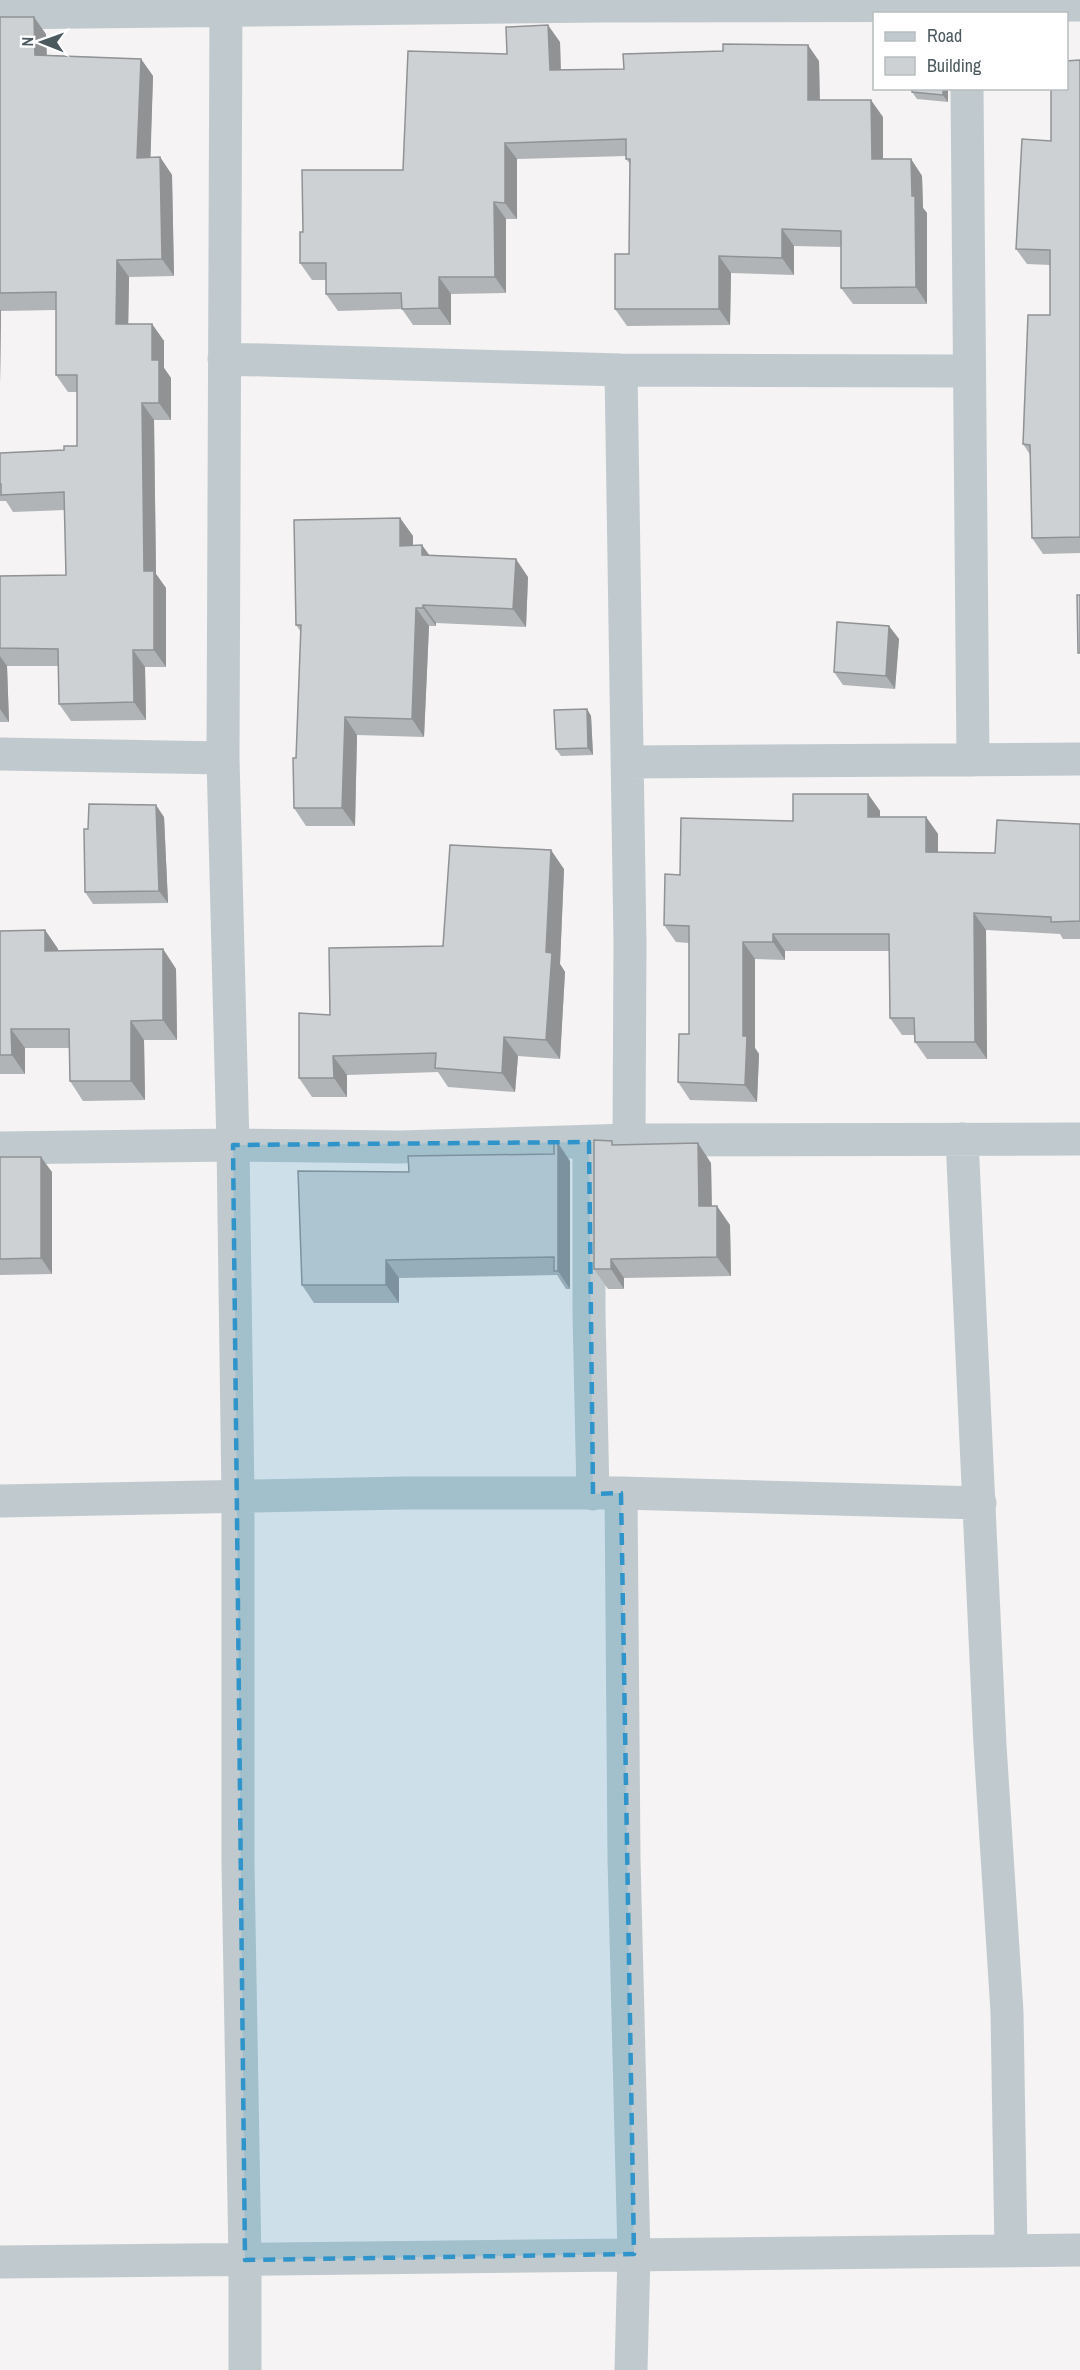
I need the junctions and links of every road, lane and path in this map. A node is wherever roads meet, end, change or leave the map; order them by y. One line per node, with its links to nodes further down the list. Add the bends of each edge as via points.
1 (603, 3): 3 (street); 4 (street)
2 (1080, 5): 4 (street)
3 (226, 6): 5 (street); 7 (street)
4 (967, 9)
5 (0, 13)
6 (967, 90): 9 (street)
7 (224, 359): 8 (street); 11 (street)
8 (621, 370): 9 (street); 14 (street)
9 (968, 371): 13 (street)
10 (0, 754): 11 (street)
11 (223, 758): 19 (street)
12 (1080, 759): 13 (street)
13 (973, 760): 14 (street)
14 (628, 762): 17 (street)
15 (962, 1139): 16 (street); 17 (street); 24 (street)
16 (1080, 1139)
17 (629, 1140): 18 (street)
18 (589, 1142): 19 (street, via 399,1147); 21 (street, via 589,1314)
19 (233, 1145): 20 (street); 22 (street)
20 (0, 1148)
21 (607, 1493): 22 (street); 24 (street); 27 (street, via 624,1859)
22 (238, 1497): 23 (street); 28 (street, via 238,1865)
23 (0, 1501)
24 (980, 1503): 25 (street, via 1007,2012)
25 (1011, 2250): 26 (street); 27 (street)
26 (1080, 2250)
27 (634, 2254): 28 (street); 31 (street)
28 (245, 2260): 29 (street); 30 (street)
29 (0, 2262)
30 (245, 2370)
31 (631, 2370)

